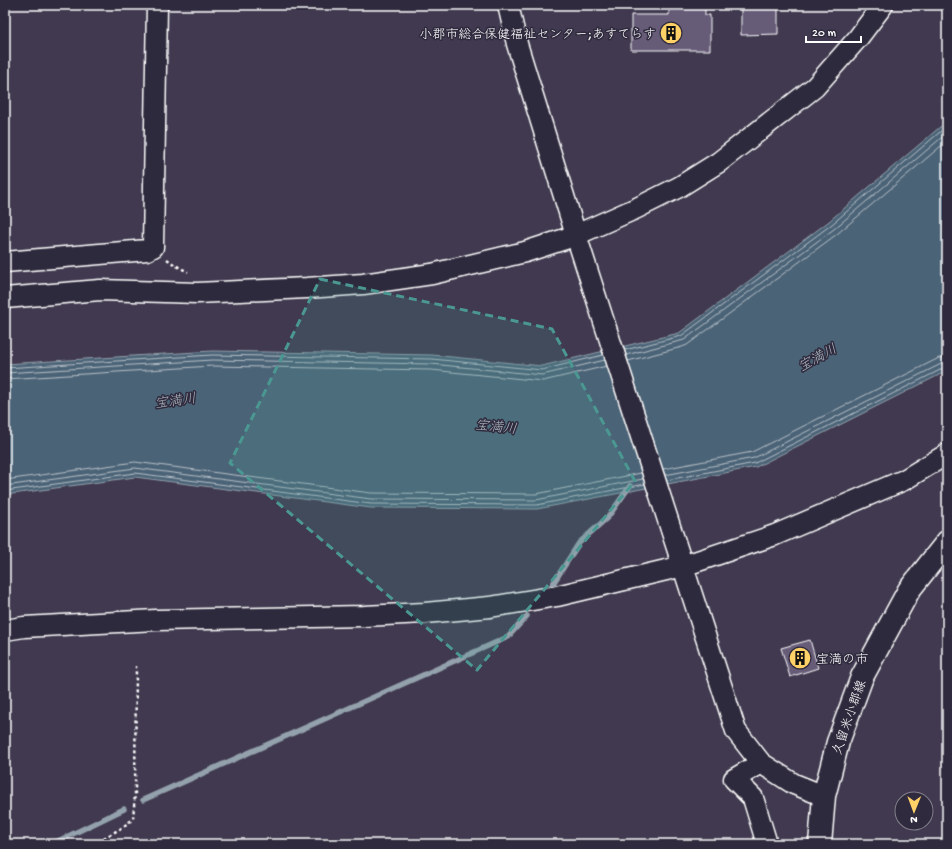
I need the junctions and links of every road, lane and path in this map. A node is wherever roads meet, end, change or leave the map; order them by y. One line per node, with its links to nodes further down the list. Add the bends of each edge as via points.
1 (156, 5): 5 (street)
2 (508, 5): 4 (street, via 517,44)
3 (884, 5): 4 (street, via 815,87 719,162 679,187)
4 (576, 235): 8 (street, via 524,252 432,274 363,284 197,293 100,290); 11 (street)
5 (153, 247): 6 (street, via 147,250); 7 (path)
6 (5, 262)
7 (188, 272)
8 (5, 298)
9 (947, 454): 11 (street, via 904,480 775,534)
10 (947, 542): 15 (main road, 久留米小郡線, via 909,590 862,677 838,742)
11 (681, 561): 12 (street, via 557,596 483,608 364,616 156,620); 14 (street, via 736,731)
12 (5, 630)
13 (136, 666): 16 (path, via 133,819)
14 (761, 763): 15 (street, via 794,784); 17 (street, via 734,779 753,798)
15 (824, 796): 18 (main road, 久留米小郡線)
16 (93, 844)
17 (767, 844)
18 (820, 844)

